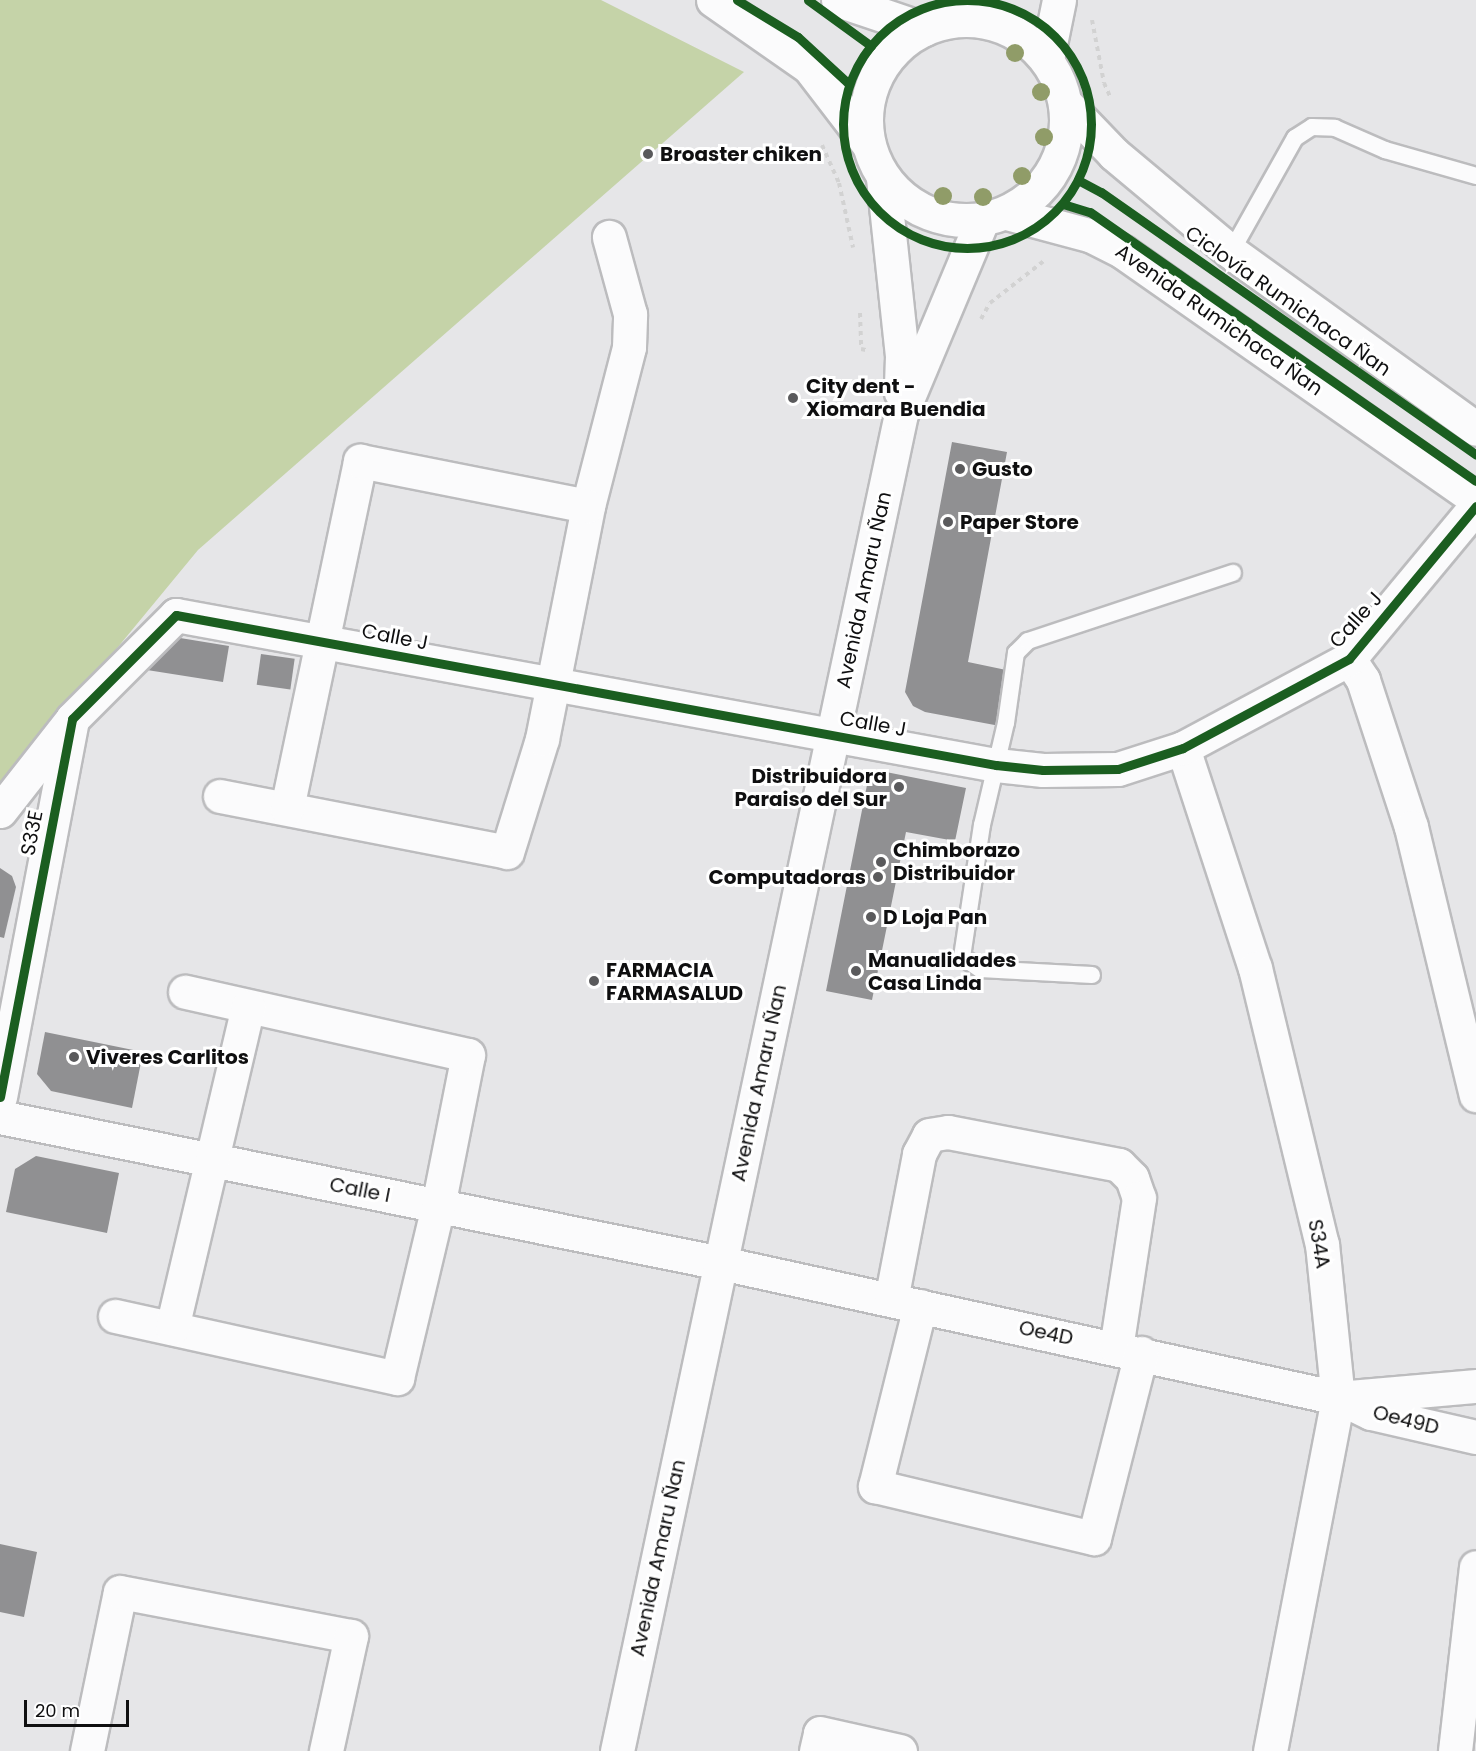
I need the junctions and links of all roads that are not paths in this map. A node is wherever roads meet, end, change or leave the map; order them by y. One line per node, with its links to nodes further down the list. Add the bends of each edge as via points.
1 (713, 0): 8 (street, via 809,67)
2 (838, 0): 5 (street)
3 (1059, 0): 6 (street)
4 (979, 10): 5 (street); 6 (street, via 1018,34)
5 (924, 29): 8 (street, via 896,48 875,76 866,109)
6 (1047, 59): 7 (street)
7 (1065, 103): 11 (street, via 1066,130 1060,156 1047,179 1029,199); 13 (street, via 1114,154)
8 (868, 144): 10 (street)
9 (1476, 176): 13 (lane, via 1385,150 1335,128 1312,127 1295,138)
10 (883, 178): 11 (street, via 915,208 935,217); 14 (street, Avenida Amaru Ñan, via 902,356)
11 (995, 216): 14 (street, Avenida Amaru Ñan); 16 (street, Avenida Rumichaca Ñan, via 1076,231 1123,252)
12 (609, 237): 17 (street, via 630,314 629,347)
13 (1231, 252): 15 (street)
14 (901, 414): 24 (street, Avenida Amaru Ñan)
15 (1476, 429)
16 (1476, 500)
17 (588, 506): 20 (street, via 360,461); 22 (street)
18 (1476, 506): 21 (street, Calle J)
19 (1233, 573): 26 (lane, via 1028,641 1016,653)
20 (321, 642): 22 (street, Calle J); 23 (street, Calle J, via 176,615); 28 (street)
21 (1348, 659): 25 (street, Calle J); 33 (street, via 1363,680 1411,827)
22 (550, 685): 24 (street, Calle J); 28 (street, via 542,739 507,852)
23 (72, 719): 29 (street); 34 (street, S33E)
24 (833, 735): 26 (street, Calle J); 38 (street, Avenida Amaru Ñan)
25 (1183, 748): 26 (street, Calle J, via 1118,769 1043,770); 45 (street, S34A, via 1255,968 1322,1244)
26 (996, 765): 30 (lane, via 982,825 962,957 980,969)
27 (220, 796): 28 (street)
28 (287, 808)
29 (0, 811)
30 (1092, 975)
31 (184, 992): 32 (street)
32 (248, 1007): 36 (street); 37 (street, via 468,1055)
33 (1476, 1095)
34 (0, 1097)
35 (0, 1117): 36 (street, Calle I)
36 (211, 1160): 37 (street, Calle I); 41 (street)
37 (438, 1206): 38 (street, Calle I); 41 (street, via 397,1378)
38 (721, 1263): 39 (street, Oe4D); 50 (street, Avenida Amaru Ñan)
39 (906, 1303): 42 (street, Oe4D); 42 (street, via 919,1154 929,1135 948,1132 1119,1166 1132,1178 1139,1198); 42 (street, via 875,1486 1094,1538)
40 (115, 1316): 41 (street)
41 (172, 1328)
42 (1128, 1351): 45 (street, Oe4D)
43 (1476, 1386): 44 (street, Oe49D)
44 (1371, 1395): 45 (street, Oe4D)
45 (1338, 1398): 46 (street, Oe49D, via 1371,1413); 53 (street, S34A)
46 (1476, 1437)
47 (1476, 1567): 54 (street)
48 (87, 1751): 49 (street, via 120,1592 351,1636)
49 (326, 1751)
50 (617, 1751)
51 (816, 1751): 52 (street, via 820,1733)
52 (900, 1751)
53 (1270, 1751)
54 (1455, 1751)

